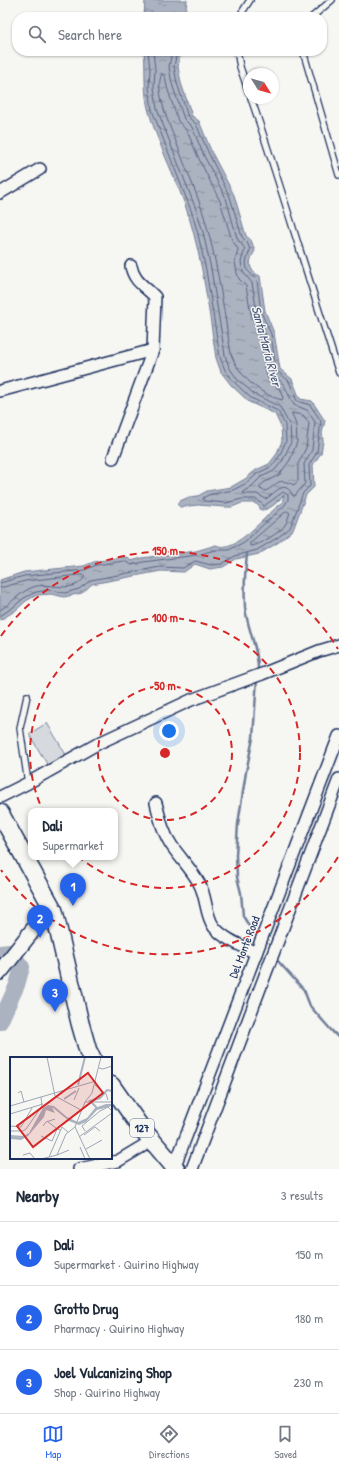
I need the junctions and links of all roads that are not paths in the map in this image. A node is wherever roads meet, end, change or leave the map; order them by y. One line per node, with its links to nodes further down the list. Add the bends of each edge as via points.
1 (250, 0): 3 (lane)
2 (332, 0): 4 (lane)
3 (242, 12)
4 (318, 12)
5 (238, 56): 7 (lane)
6 (304, 56): 10 (lane)
7 (243, 76)
8 (253, 104): 14 (lane)
9 (40, 169): 11 (street)
10 (339, 174)
11 (0, 193)
12 (132, 266): 13 (street, via 133,274 139,283 156,300)
13 (153, 350): 15 (street); 16 (street)
14 (339, 373)
15 (0, 392)
16 (113, 458)
17 (339, 645): 21 (street, via 319,650 192,700 99,743)
18 (27, 696): 21 (lane, via 20,728)
19 (339, 736): 26 (street, Del Monte Road)
20 (339, 779): 29 (street)
21 (28, 783): 22 (street)
22 (0, 797)
23 (156, 804): 26 (street, via 162,829 199,883 215,927 222,934)
24 (0, 813): 25 (main road)
25 (54, 911): 27 (street, via 36,926); 30 (main road, via 80,1023)
26 (256, 953): 28 (street, Del Monte Road)
27 (0, 972)
28 (236, 1005): 29 (street); 33 (street, Del Monte Road)
29 (251, 1011): 35 (street)
30 (91, 1057)
31 (112, 1086): 32 (main road, 127, via 139,1125)
32 (153, 1140): 33 (main road, 127); 34 (street, via 118,1161)
33 (175, 1168)
34 (79, 1169)
35 (192, 1169)

